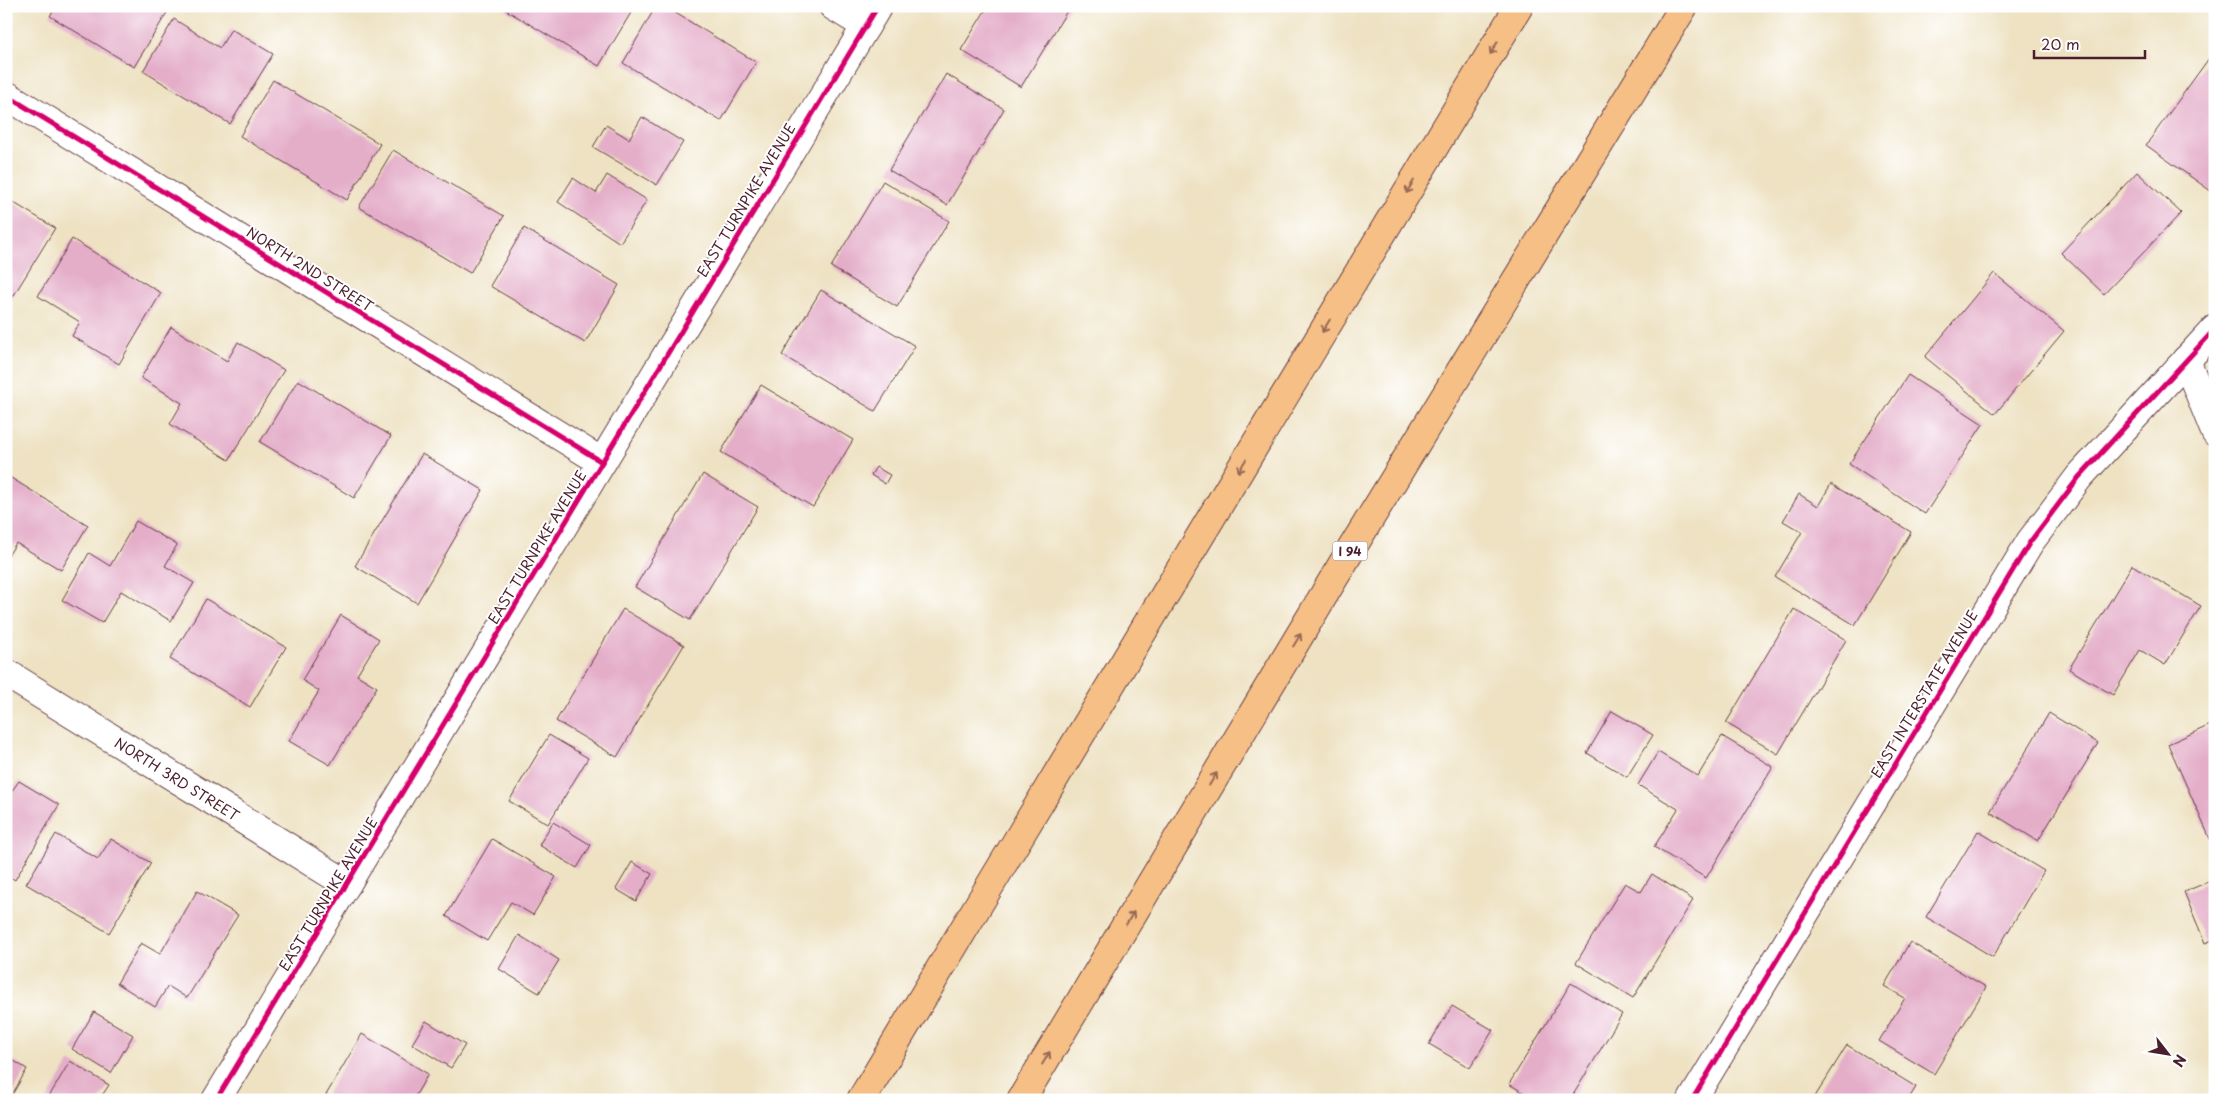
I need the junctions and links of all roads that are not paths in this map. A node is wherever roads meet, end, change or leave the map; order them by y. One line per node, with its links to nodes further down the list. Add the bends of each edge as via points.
1 (833, 6): 4 (street)
2 (1519, 6): 13 (highway, one-way to 13)
3 (1684, 6): 14 (highway, I 94, one-way to 3, via 1352,548)
4 (872, 16): 9 (street, EAST TURNPIKE AVENUE)
5 (6, 95): 9 (street, NORTH 2ND STREET)
6 (2215, 329): 7 (street, EAST INTERSTATE AVENUE)
7 (2186, 360): 8 (street); 15 (street, EAST INTERSTATE AVENUE, via 2079,477 2030,542)
8 (2215, 432)
9 (602, 462): 11 (street, EAST TURNPIKE AVENUE)
10 (6, 673): 11 (street, NORTH 3RD STREET)
11 (347, 884): 12 (street, EAST TURNPIKE AVENUE)
12 (216, 1100)
13 (861, 1100)
14 (1022, 1100)
15 (1692, 1100)

